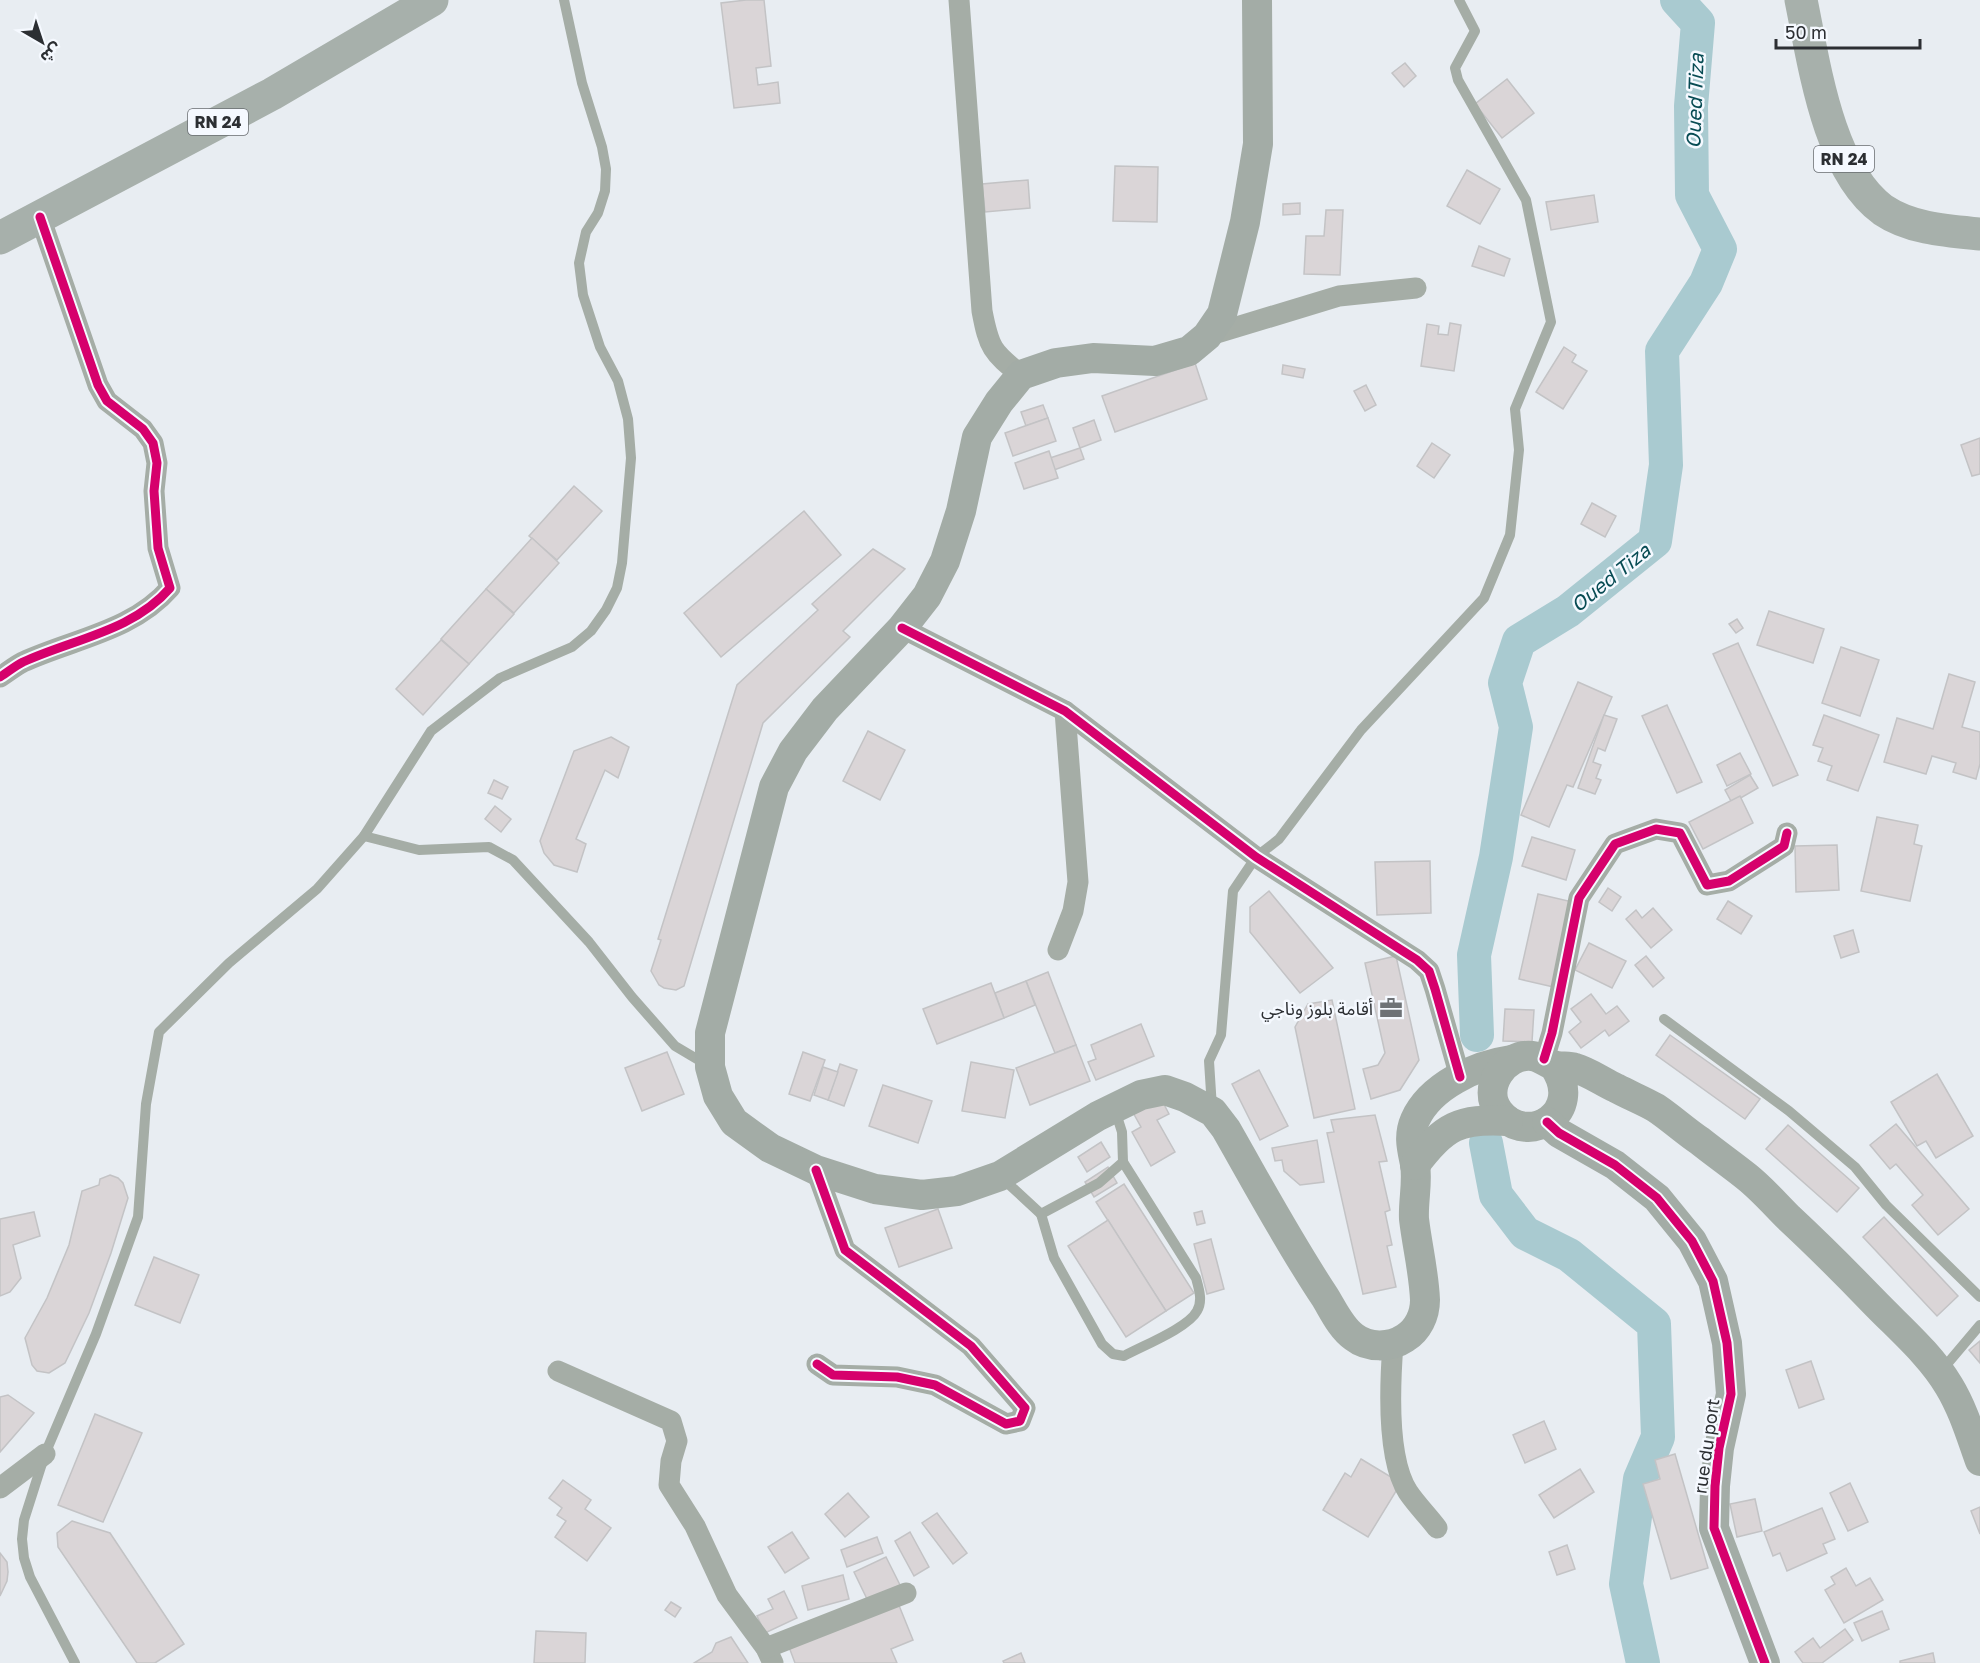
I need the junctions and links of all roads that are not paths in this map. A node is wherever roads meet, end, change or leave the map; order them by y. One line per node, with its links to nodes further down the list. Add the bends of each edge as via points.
1 (432, 0): 7 (main road, RN 24, via 272,94)
2 (564, 0): 17 (lane, via 606,169 598,213 586,232 579,263 583,295 600,347 618,381 628,419 631,458 617,588 591,631 572,647 501,678 431,731)
3 (959, 0): 12 (street, via 982,311 988,340 1000,358)
4 (1257, 0): 11 (main road, via 1257,144 1245,222 1222,314)
5 (1459, 0): 18 (lane, via 1475,31 1455,68 1458,80 1526,200 1551,322 1515,409 1519,450 1510,535 1484,598 1361,730 1279,839)
6 (1801, 0): 8 (main road, RN 24, via 1835,141 1858,184 1883,209 1915,225)
7 (40, 217): 9 (main road, RN 24); 14 (street, via 98,385 107,401 143,429 153,443 157,463 154,491 158,548 170,588 134,619 21,663)
8 (1980, 234)
9 (0, 238)
10 (1416, 288): 11 (street, via 1339,296)
11 (1207, 336): 12 (main road, via 1189,351 1155,361 1093,358 1056,363)
12 (1021, 375): 13 (main road, via 977,437 945,561 927,596)
13 (902, 628): 15 (street); 23 (main road, via 825,709 793,751 774,787 710,1033)
14 (0, 677)
15 (1065, 711): 18 (street); 19 (street, via 1078,882 1073,911)
16 (1787, 833): 22 (street, via 1784,846 1730,881 1707,885 1680,833 1656,829 1615,844 1579,898)
17 (364, 836): 23 (lane, via 419,850 489,847 513,860 589,942 675,1046); 41 (lane, via 317,889 229,963 159,1032 146,1104 138,1217 96,1334)
18 (1256, 857): 24 (street, via 1429,971); 27 (lane, via 1233,891 1221,1035 1209,1061)
19 (1058, 950)
20 (1664, 1019): 35 (lane, via 1789,1111 1855,1167 1886,1205)
21 (1511, 1060): 22 (main road, via 1533,1056); 24 (main road, via 1491,1063); 29 (main road, via 1500,1070 1493,1097)
22 (1549, 1062): 25 (main road, via 1575,1068); 28 (main road, via 1562,1077 1564,1091)
23 (710, 1067): 32 (main road, via 718,1096 734,1122 770,1148)
24 (1460, 1077): 31 (main road, via 1437,1093 1414,1122 1410,1136)
25 (1605, 1083): 28 (main road, via 1570,1095); 40 (main road, via 1656,1108 1749,1178)
26 (1114, 1108): 27 (main road, via 1141,1095 1165,1090); 30 (lane, via 1122,1132); 33 (main road)
27 (1213, 1112): 37 (main road, via 1347,1330 1363,1342)
28 (1555, 1113): 29 (main road, via 1538,1126); 48 (main road, rue du port, via 1559,1133 1615,1165 1657,1198 1692,1241 1713,1281 1727,1343 1731,1394 1719,1448 1714,1528)
29 (1508, 1121): 31 (main road, via 1463,1122 1447,1130)
30 (1123, 1162): 34 (lane, via 1099,1183); 34 (lane, via 1196,1278 1198,1310 1188,1322 1124,1356 1113,1354 1102,1344 1054,1258)
31 (1415, 1165): 37 (main road, via 1414,1216 1424,1307 1417,1326)
32 (816, 1170): 33 (main road, via 875,1189 922,1195 957,1191); 38 (street, via 845,1250 970,1346 1025,1408 1020,1421 1006,1424 935,1385 897,1377 832,1375)
33 (1000, 1176): 34 (lane)
34 (1041, 1214)
35 (1980, 1297)
36 (1980, 1325): 40 (lane)
37 (1392, 1344): 44 (street, via 1389,1396 1398,1471 1407,1491)
38 (817, 1364)
39 (558, 1371): 46 (street, via 671,1421 677,1441 669,1485 695,1526 727,1595)
40 (1940, 1372): 42 (main road, via 1960,1408)
41 (45, 1454): 43 (street); 47 (lane, via 24,1520 24,1558)
42 (1980, 1461)
43 (0, 1488)
44 (1437, 1528)
45 (906, 1593): 46 (street)
46 (769, 1656)
47 (75, 1663)
48 (1765, 1663)

